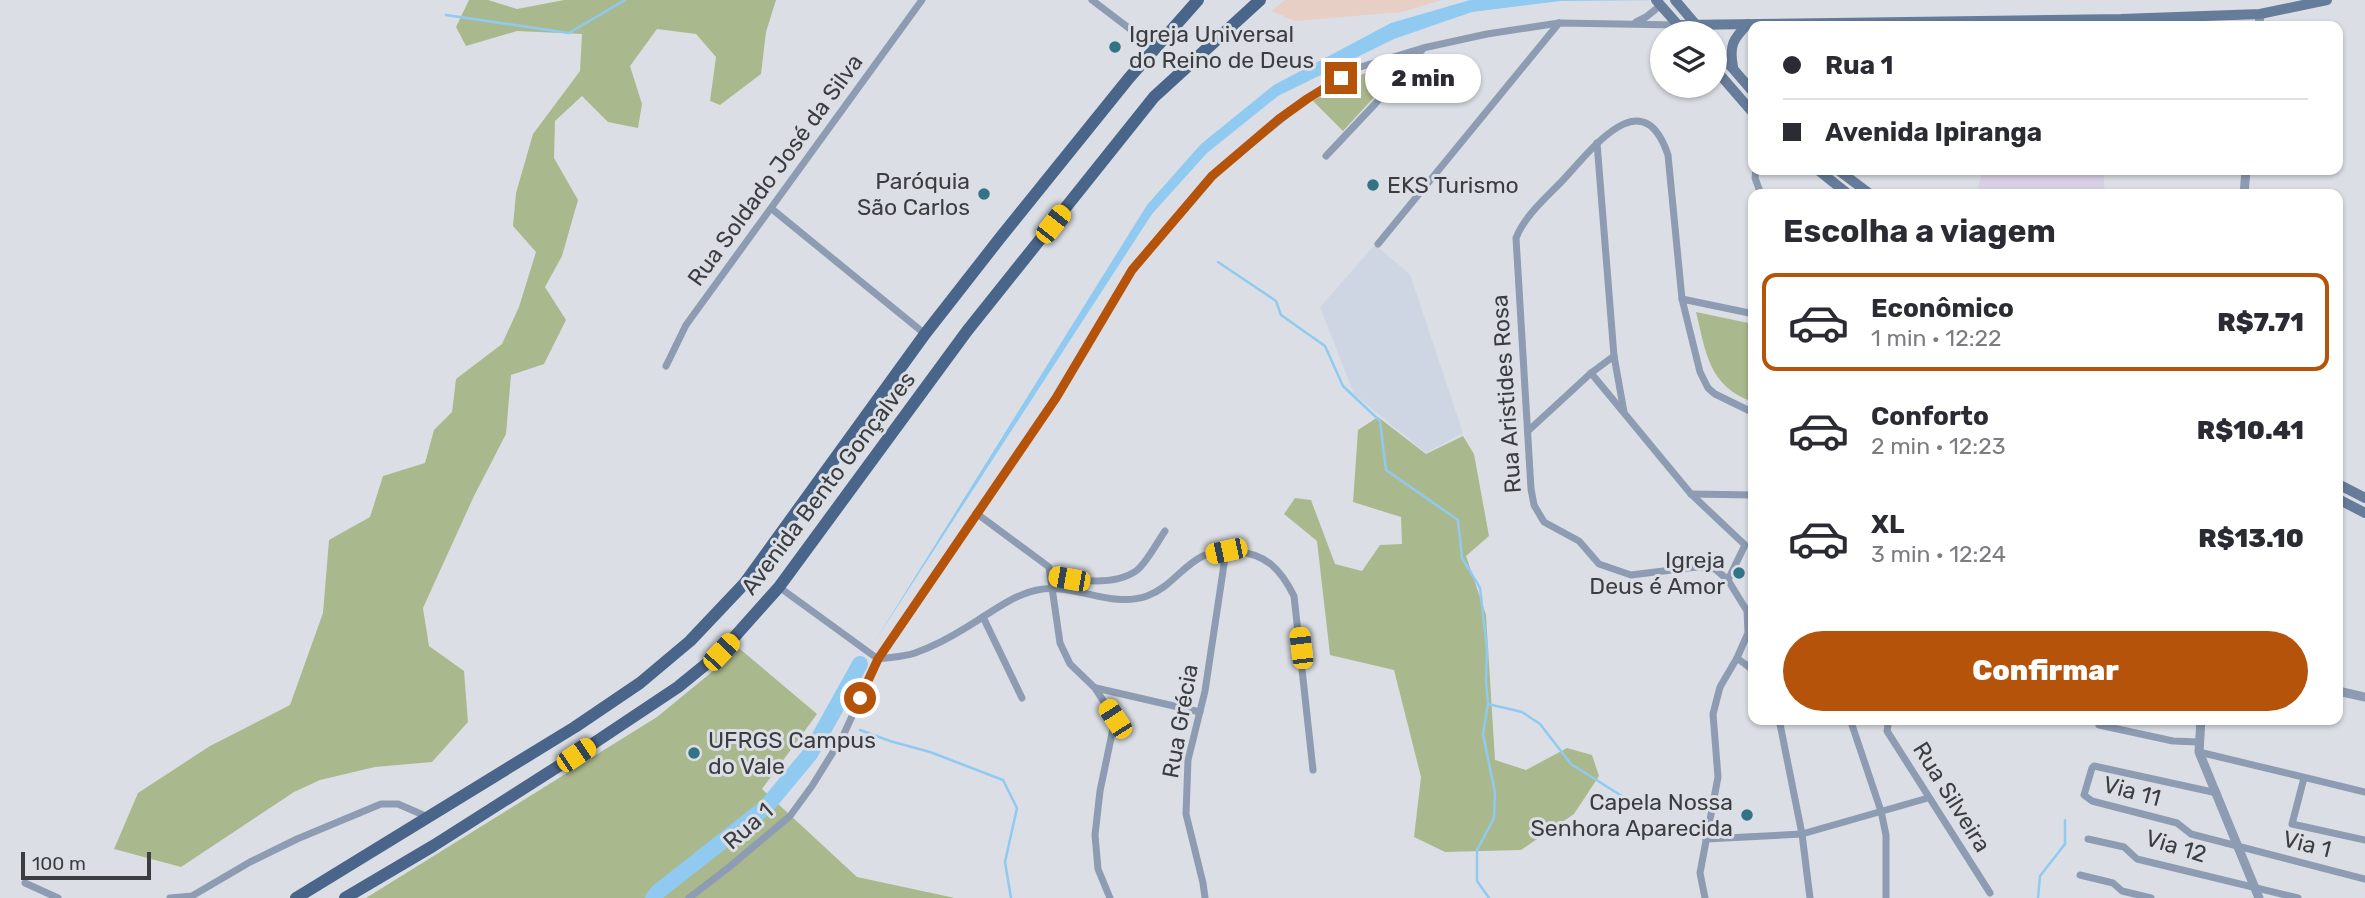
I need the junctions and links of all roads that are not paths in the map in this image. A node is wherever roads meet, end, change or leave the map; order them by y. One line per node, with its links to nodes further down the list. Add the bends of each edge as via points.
1 (922, 0): 30 (street, Rua Soldado José da Silva)
2 (1092, 0): 17 (street)
3 (1198, 0): 17 (main road, Avenida Bento Gonçalves)
4 (1260, 0): 52 (main road, Avenida Bento Gonçalves, via 1154,97 967,331)
5 (1675, 0): 10 (main road)
6 (2327, 0): 8 (main road)
7 (1659, 2): 9 (main road); 13 (street, via 1646,18)
8 (2260, 20): 11 (main road)
9 (1675, 21)
10 (1692, 21)
11 (2213, 21)
12 (1559, 23): 13 (street, Rua 1); 18 (street, Rua 1); 31 (street)
13 (1632, 23): 16 (street, Rua 1)
14 (1727, 24): 15 (main road)
15 (1748, 24): 20 (main road, via 1735,37 1730,52)
16 (1650, 25)
17 (1155, 48): 34 (main road, Avenida Bento Gonçalves)
18 (1423, 48): 25 (street); 46 (street, Rua 1, via 1357,68 1307,99 1212,176 1132,270 1060,391)
19 (1727, 63): 20 (main road)
20 (1733, 70): 22 (main road)
21 (1727, 83): 23 (main road)
22 (1748, 86)
23 (1748, 107)
24 (1598, 143): 32 (street, Rua Aristides Rosa, via 1619,124 1635,120 1645,122 1662,138 1668,155); 35 (street); 40 (street, Rua Aristides Rosa, via 1526,219 1516,237)
25 (1326, 156)
26 (1824, 175): 28 (main road)
27 (1845, 175): 29 (main road)
28 (1842, 189)
29 (1863, 189)
30 (772, 209): 34 (street); 36 (street, Rua Soldado José da Silva, via 686,325)
31 (1378, 244)
32 (1682, 299): 33 (street); 38 (street, via 1708,388)
33 (1748, 313)
34 (925, 334): 75 (main road, Avenida Bento Gonçalves, via 744,584 690,641 629,690)
35 (1614, 356): 37 (street); 39 (street)
36 (666, 366)
37 (1591, 373): 39 (street); 40 (street)
38 (1748, 409)
39 (1624, 412): 42 (street)
40 (1528, 431): 51 (street, Rua Aristides Rosa, via 1534,505 1541,518 1579,541 1599,564 1632,575 1714,569)
41 (2343, 487): 44 (main road)
42 (1691, 494): 43 (street); 51 (street, via 1745,545)
43 (1748, 495)
44 (2365, 498)
45 (2343, 502): 47 (main road)
46 (976, 513): 50 (street, via 1044,562); 56 (street, Rua 1)
47 (2365, 513)
48 (1165, 531): 50 (street, via 1138,570 1126,575 1099,582)
49 (1226, 551): 53 (street, via 1203,556 1170,584 1147,596 1121,601); 62 (street, Rua Grécia); 69 (street, via 1250,552 1265,559 1285,578 1294,596)
50 (1051, 576): 53 (street)
51 (1728, 580): 55 (street, via 1747,611 1748,633)
52 (779, 587): 56 (street); 89 (main road, Avenida Bento Gonçalves, via 721,652 678,687)
53 (1054, 587): 54 (street, via 1022,594); 58 (street, via 1060,643 1070,664)
54 (983, 617): 56 (street, via 913,654); 61 (street)
55 (1737, 658): 57 (street); 77 (street, via 1720,687 1713,714 1718,777)
56 (878, 659): 90 (street, Rua 1, via 843,736 790,816)
57 (1748, 666)
58 (1095, 688): 62 (street); 91 (street, via 1115,720 1095,835 1098,869)
59 (2343, 692): 60 (street)
60 (2365, 697)
61 (1022, 698)
62 (1200, 712): 92 (street, Rua Grécia, via 1188,760 1186,814)
63 (1780, 725): 76 (street)
64 (1852, 725): 74 (street)
65 (1888, 725): 73 (street, Rua Silveira, via 1887,731)
66 (2099, 725): 68 (street)
67 (2201, 725): 68 (street)
68 (2199, 747): 70 (street); 72 (street)
69 (1313, 770)
70 (2304, 778): 71 (street); 79 (street, via 2292,824)
71 (2365, 792)
72 (2217, 793): 80 (street); 80 (street, Via 11, via 2094,766 2084,795)
73 (1928, 797): 74 (street); 85 (street, Rua Silveira)
74 (1881, 811): 76 (street); 95 (street, via 1886,835)
75 (428, 818): 87 (street, via 398,804 382,804 297,839 192,896); 88 (main road, Avenida Bento Gonçalves)
76 (1802, 834): 77 (street); 94 (street)
77 (1706, 839): 93 (street, via 1700,873)
78 (2088, 839): 84 (street, Via 12, via 2125,848 2137,859)
79 (2365, 840)
80 (2239, 847): 82 (street, Via 1); 84 (street)
81 (2080, 875): 96 (street)
82 (2365, 878)
83 (25, 883): 86 (street)
84 (2255, 887): 97 (street); 98 (street, Via 12)
85 (1990, 893)
86 (58, 898)
87 (170, 898)
88 (296, 898)
89 (345, 898)
90 (689, 898)
91 (1110, 898)
92 (1205, 898)
93 (1705, 898)
94 (1810, 898)
95 (1886, 898)
96 (2151, 898)
97 (2259, 898)
98 (2298, 898)

